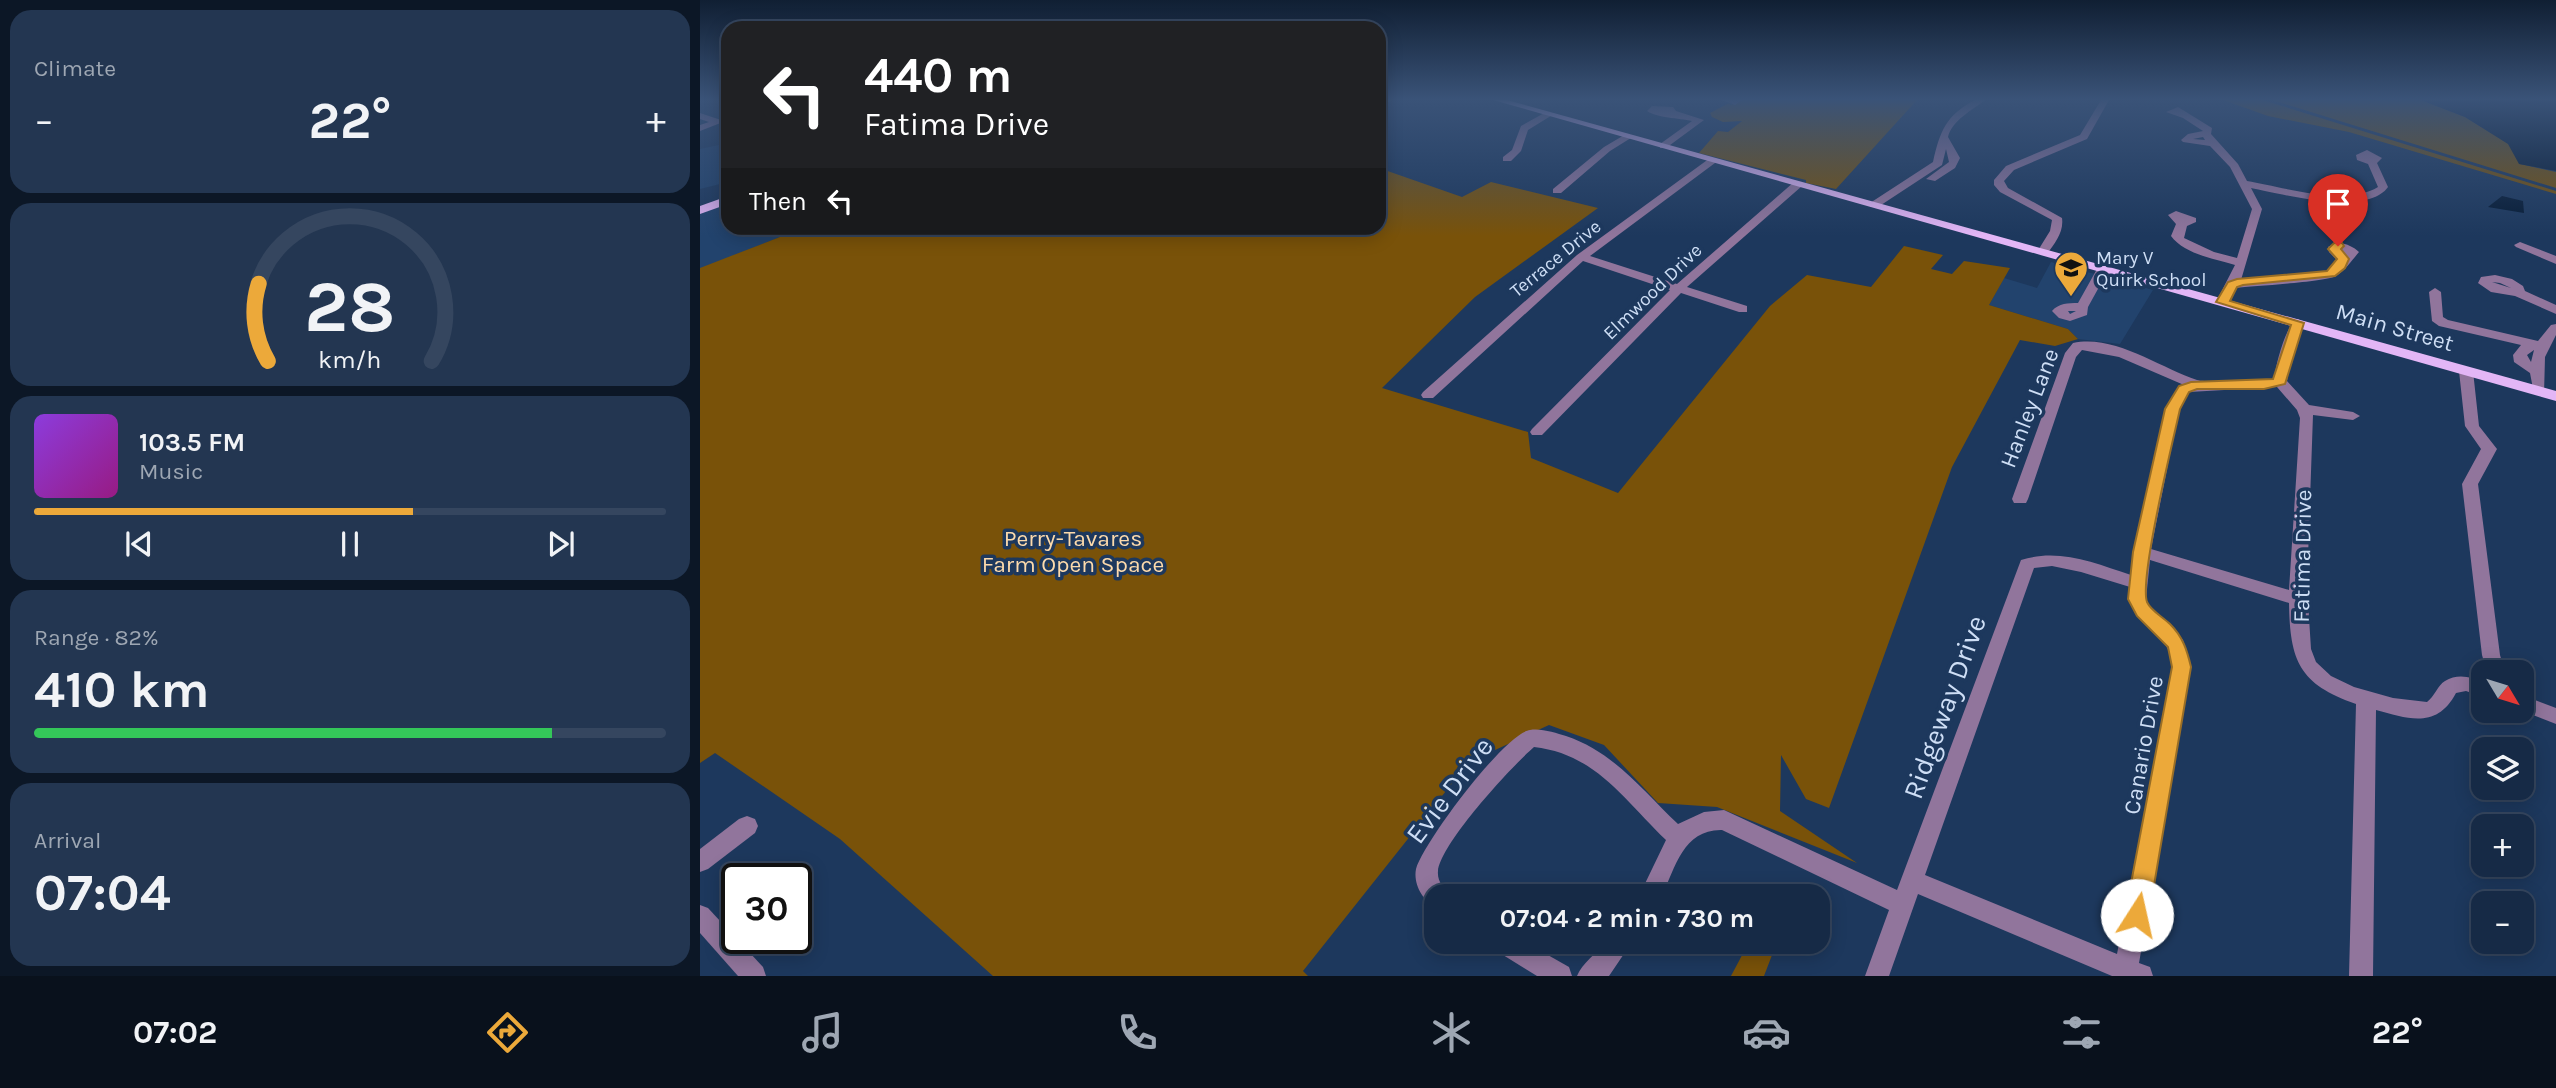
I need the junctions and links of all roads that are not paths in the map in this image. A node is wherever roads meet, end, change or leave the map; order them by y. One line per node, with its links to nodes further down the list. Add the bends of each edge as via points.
1 (1518, 146): 8 (street)
2 (1613, 146): 17 (street)
3 (1663, 146): 9 (main road, Main Street)
4 (1942, 146): 11 (street)
5 (1949, 146): 12 (street, via 1955,155)
6 (2064, 146): 26 (street, via 2010,169 1999,185 2057,218 2057,230)
7 (2215, 146): 16 (street)
8 (1507, 159)
9 (1714, 160): 15 (main road, Main Street); 27 (street, Terrace Drive)
10 (2372, 162): 16 (street, via 2383,187 2371,195 2328,197)
11 (1935, 166): 12 (street); 13 (street)
12 (1948, 169): 14 (street)
13 (1914, 177): 14 (street); 18 (street)
14 (1928, 180): 19 (street)
15 (1798, 184): 21 (main road, Main Street); 33 (street, Elmwood Drive)
16 (2244, 184): 30 (street, via 2257,209)
17 (1557, 191)
18 (1893, 192): 19 (street); 21 (street)
19 (1905, 195): 22 (street)
20 (721, 202): 23 (main road)
21 (1874, 205): 22 (main road, Main Street)
22 (1890, 209): 26 (main road, Main Street)
23 (700, 210)
24 (2182, 224): 30 (street, via 2177,236 2188,245)
25 (2521, 245): 29 (street)
26 (2043, 252): 31 (main road, Main Street)
27 (1581, 257): 33 (street); 47 (street, Terrace Drive)
28 (2343, 259): 32 (street, via 2331,274)
29 (2556, 260)
30 (2241, 263): 32 (street)
31 (2103, 269): 36 (main road, Main Street); 37 (street)
32 (2233, 285): 36 (street)
33 (1680, 287): 38 (street); 51 (street, Elmwood Drive)
34 (2435, 292): 42 (street, via 2437,318 2444,323)
35 (2518, 293): 39 (street)
36 (2222, 302): 40 (main road, Main Street)
37 (2082, 307)
38 (1743, 309)
39 (2556, 310)
40 (2298, 323): 43 (main road, Main Street); 44 (street)
41 (2556, 328): 42 (street)
42 (2542, 346): 46 (street, via 2536,371)
43 (2466, 371): 46 (main road, Main Street); 56 (street, via 2472,426 2489,449 2470,484)
44 (2280, 382): 45 (street); 49 (street)
45 (2196, 385): 52 (street, Hanley Lane, via 2151,363 2078,346 2070,356); 53 (street, Canario Drive, via 2184,389 2172,409)
46 (2539, 391): 48 (main road, Main Street)
47 (1428, 394)
48 (2556, 396)
49 (2304, 409): 50 (street); 55 (street, Fatima Drive)
50 (2353, 416)
51 (1537, 432)
52 (2020, 499)
53 (2142, 552): 54 (street, Canario Drive); 55 (street)
54 (2137, 583): 64 (street, Ridgeway Drive, via 2052,560 2027,565); 71 (street, Canario Drive, via 2143,611 2176,645 2182,667)
55 (2298, 599): 58 (street, Fatima Drive, via 2302,656 2309,669)
56 (2492, 660)
57 (2471, 685): 58 (street, via 2450,687 2444,701 2425,713)
58 (2366, 699): 76 (street)
59 (2534, 708): 60 (street)
60 (2556, 716)
61 (747, 826): 63 (street)
62 (1678, 838): 65 (street, Evie Drive, via 1597,757 1565,741 1530,738 1503,761 1440,845 1428,867); 66 (street); 67 (street, via 1690,826 1724,820)
63 (700, 862)
64 (1911, 880): 67 (street, Ridgeway Drive); 71 (street)
65 (1428, 884)
66 (1656, 884)
67 (1903, 905): 75 (street, Ridgeway Drive)
68 (700, 916): 72 (street)
69 (1523, 954): 73 (street)
70 (1611, 954): 74 (street)
71 (2131, 974)
72 (754, 976)
73 (1560, 976)
74 (1588, 976)
75 (1877, 976)
76 (2361, 976)

